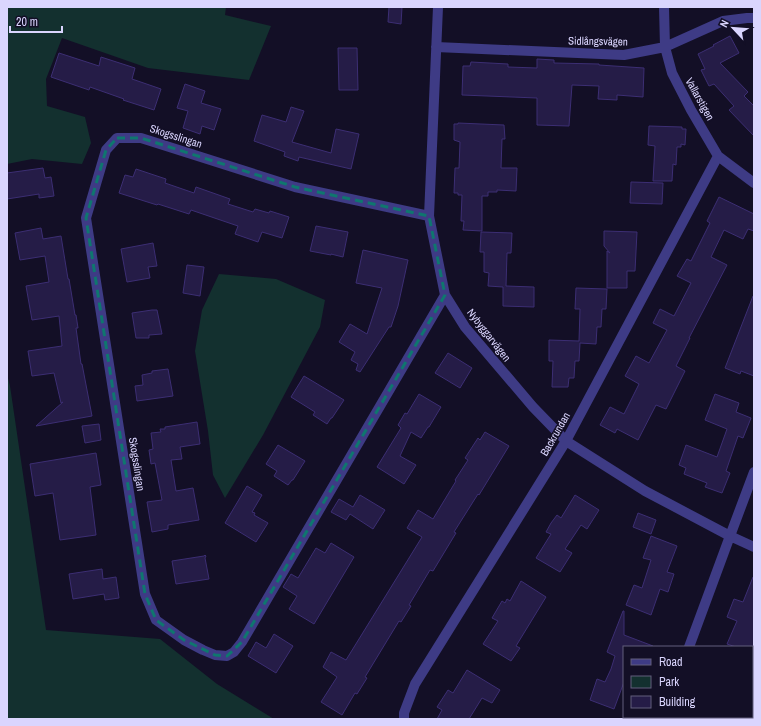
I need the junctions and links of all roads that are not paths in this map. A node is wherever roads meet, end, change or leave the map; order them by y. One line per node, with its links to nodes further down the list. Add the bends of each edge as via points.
1 (438, 7): 4 (street, Nybyggarvägen)
2 (664, 7): 5 (street, Vallarstigen)
3 (754, 18): 5 (street, Sidlångsvägen, via 723,21)
4 (436, 47): 5 (street, Sidlångsvägen, via 624,55); 8 (street, Nybyggarvägen)
5 (665, 48): 6 (street, Vallarstigen, via 672,73)
6 (718, 156): 7 (street, Vallarstigen); 10 (street, Backrundan)
7 (754, 183)
8 (429, 216): 9 (street, Nybyggarvägen); 9 (street, Skogsslingan, via 295,187 141,138 117,138 106,150 86,218 145,594 156,620 184,640 215,655 226,656 234,652)
9 (445, 295): 10 (street, Nybyggarvägen, via 465,327 532,407)
10 (566, 440): 12 (street, Nybyggarvägen, via 645,491); 15 (street, Backrundan, via 415,684)
11 (754, 472): 12 (street)
12 (730, 536): 13 (street, Nybyggarvägen); 14 (street)
13 (754, 548)
14 (689, 646)
15 (404, 719)

